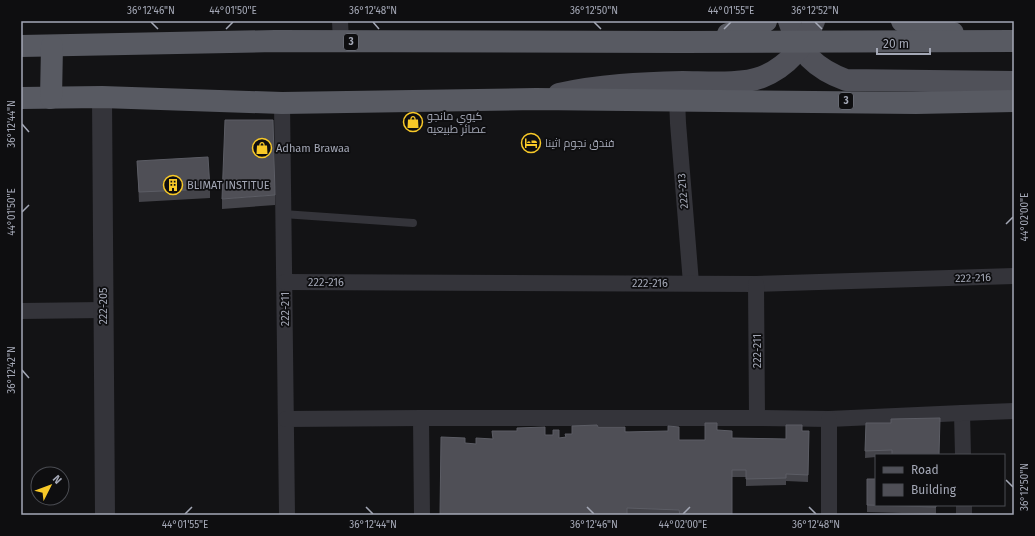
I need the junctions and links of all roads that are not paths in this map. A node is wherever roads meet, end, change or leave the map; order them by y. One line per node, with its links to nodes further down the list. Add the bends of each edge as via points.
1 (766, 21): 8 (highway, via 749,30)
2 (789, 21): 9 (main road)
3 (814, 21): 9 (main road)
4 (902, 21): 6 (highway)
5 (341, 32): 8 (highway, 3); 11 (highway, 3, via 275,41)
6 (989, 41): 7 (highway, 3); 9 (highway, 3)
7 (1014, 41)
8 (682, 42): 9 (highway, 3)
9 (800, 44): 12 (main road, via 807,56 820,68 846,80); 16 (main road, via 794,55 779,68 751,80 629,84 590,88)
10 (21, 46): 11 (highway, 3)
11 (52, 46): 14 (highway)
12 (1014, 82)
13 (21, 98): 14 (highway, 3)
14 (51, 98): 15 (highway, 3)
15 (102, 98): 19 (highway, 3); 26 (street, 222-205)
16 (536, 99): 17 (highway, 3); 19 (highway, 3)
17 (677, 99): 18 (highway, 3); 24 (street, 222-213)
18 (1014, 101)
19 (282, 103): 20 (street, 222-211)
20 (283, 214): 21 (lane); 23 (street, 222-211)
21 (413, 223)
22 (1014, 276): 25 (street, 222-216)
23 (285, 282): 24 (street, 222-216); 32 (street, 222-211)
24 (691, 283): 25 (street, 222-216)
25 (756, 284): 31 (street, 222-211)
26 (104, 310): 27 (street); 35 (street, 222-205)
27 (21, 311)
28 (1014, 412): 29 (street)
29 (962, 413): 33 (street); 34 (street)
30 (420, 418): 31 (street); 32 (street); 37 (street)
31 (757, 418): 33 (street)
32 (286, 419): 36 (street, 222-211)
33 (829, 419): 38 (street)
34 (962, 454)
35 (105, 515)
36 (287, 515)
37 (422, 515)
38 (829, 515)

